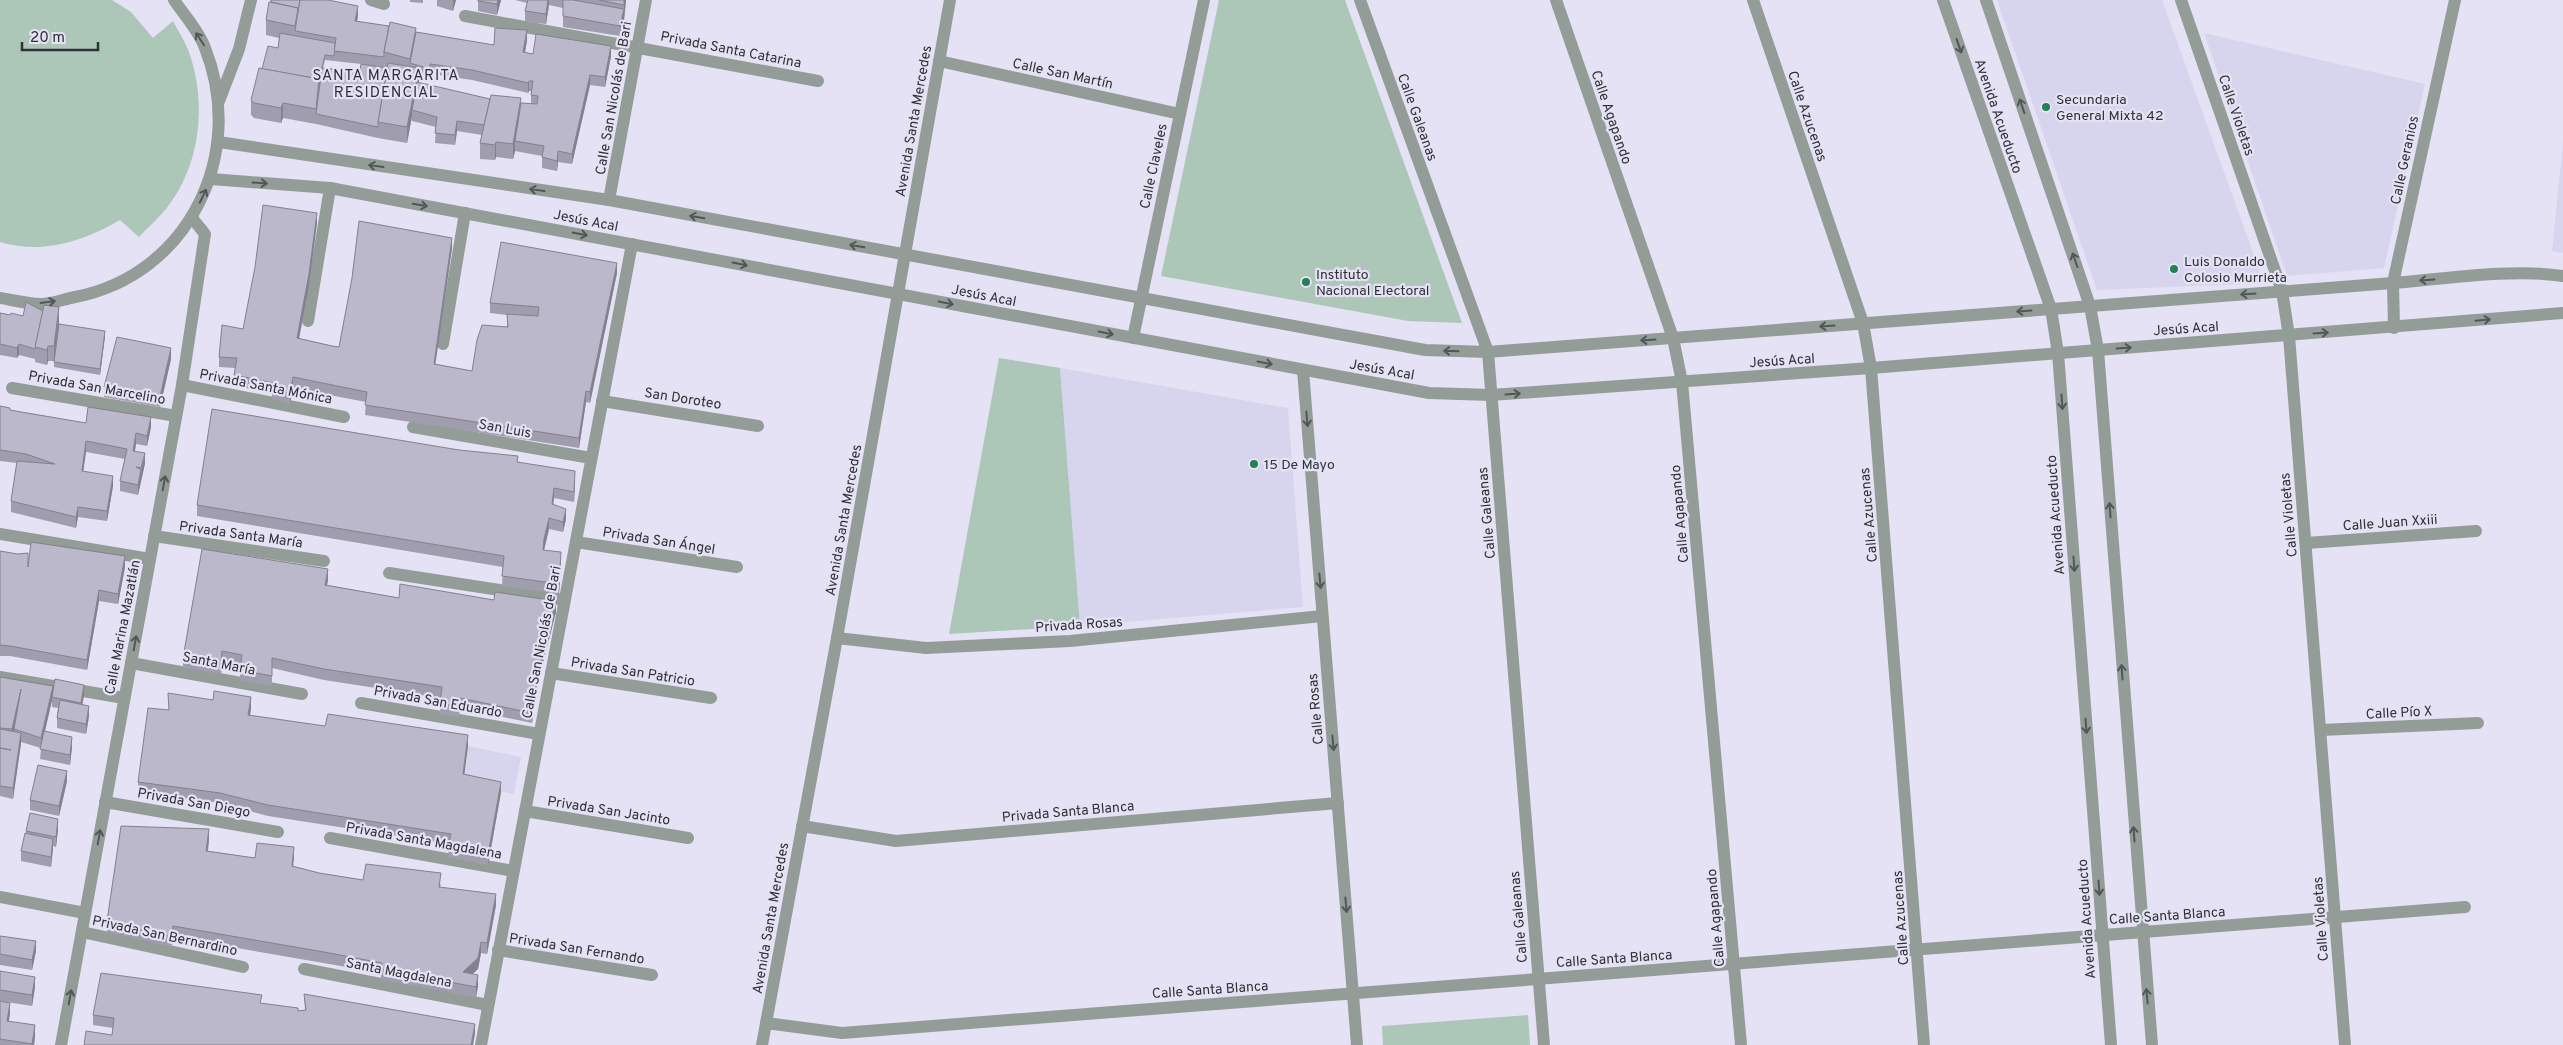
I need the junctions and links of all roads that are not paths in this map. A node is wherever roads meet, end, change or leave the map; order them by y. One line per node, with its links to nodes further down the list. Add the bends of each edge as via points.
1 (174, 0): 19 (street, one-way to 1, via 205,47)
2 (251, 0): 19 (street, via 240,49)
3 (371, 0): 14 (street)
4 (646, 0): 16 (street, Calle San Nicolás de Bari)
5 (950, 0): 17 (street, Avenida Santa Mercedes)
6 (1204, 0): 20 (street, Calle Claveles)
7 (1360, 0): 46 (street, Calle Galeanas)
8 (1556, 0): 43 (street, Calle Agapando)
9 (1753, 0): 39 (street, Calle Azucenas)
10 (1943, 0): 36 (street, Avenida Acueducto, one-way to 36)
11 (1986, 0): 35 (street, Avenida Acueducto, one-way to 11)
12 (2181, 0): 31 (street, Calle Violetas)
13 (2455, 0): 30 (street, Calle Geranios)
14 (384, 4)
15 (465, 16): 16 (street, Privada Santa Catarina)
16 (638, 46): 18 (street, Privada Santa Catarina); 24 (street, Calle San Nicolás de Bari)
17 (939, 61): 20 (street, Calle San Martín); 28 (street, Avenida Santa Mercedes)
18 (818, 80)
19 (219, 101): 21 (street)
20 (1180, 114): 34 (street, Calle Claveles)
21 (219, 142): 22 (street); 24 (street, Jesús Acal, one-way to 21)
22 (211, 179): 23 (street, Jesús Acal, one-way to 23); 26 (street, one-way to 22)
23 (330, 188): 25 (street, Jesús Acal, one-way to 25); 38 (street)
24 (609, 200): 28 (street, Jesús Acal, one-way to 24)
25 (465, 213): 27 (street, Jesús Acal, one-way to 27); 44 (street)
26 (192, 218): 33 (street, one-way to 26, via 42,304 101,292 152,263); 51 (street, Calle Marina Mazatlán, via 205,234)
27 (632, 244): 32 (street, Jesús Acal, one-way to 32); 54 (street, Calle San Nicolás de Bari)
28 (905, 255): 32 (street, Avenida Santa Mercedes); 34 (street, Jesús Acal)
29 (2563, 276): 30 (street, Jesús Acal, one-way to 30, via 2518,274)
30 (2392, 283): 31 (street, Jesús Acal); 40 (street, Calle Geranios)
31 (2282, 291): 35 (street, Jesús Acal, one-way to 35); 41 (street, Calle Violetas)
32 (898, 294): 42 (street, Jesús Acal, one-way to 42); 71 (street, Avenida Santa Mercedes)
33 (0, 298)
34 (1141, 298): 42 (street, Calle Claveles); 46 (street, Jesús Acal, one-way to 34, via 1425,350)
35 (2090, 306): 36 (street, Jesús Acal); 45 (street, Avenida Acueducto)
36 (2051, 309): 39 (street, Jesús Acal, one-way to 39); 47 (street, Avenida Acueducto)
37 (2563, 313): 40 (street, Jesús Acal, one-way to 37)
38 (308, 321)
39 (1863, 324): 43 (street, Jesús Acal, one-way to 43); 48 (street, Calle Azucenas)
40 (2394, 328): 41 (street, Jesús Acal, one-way to 40)
41 (2289, 336): 45 (street, Jesús Acal, one-way to 41); 64 (street, Calle Violetas)
42 (1133, 338): 49 (street, Jesús Acal, one-way to 49)
43 (1673, 338): 46 (street, Jesús Acal, one-way to 46); 50 (street, Calle Agapando)
44 (443, 344)
45 (2098, 350): 47 (street, Jesús Acal); 95 (street, Avenida Acueducto, one-way to 45)
46 (1488, 352): 53 (street, Calle Galeanas)
47 (2058, 354): 48 (street, Jesús Acal); 96 (street, Avenida Acueducto, one-way to 96)
48 (1871, 368): 50 (street, Jesús Acal); 98 (street, Calle Azucenas)
49 (1303, 370): 53 (street, Jesús Acal, via 1429,393); 70 (street, Calle Rosas, one-way to 70)
50 (1682, 382): 53 (street, Jesús Acal, one-way to 50); 99 (street, Calle Agapando)
51 (182, 385): 55 (street, Calle Marina Mazatlán); 56 (street, Privada Santa Mónica)
52 (12, 388): 55 (street, Privada San Marcelino)
53 (1491, 395): 103 (street, Calle Galeanas)
54 (602, 401): 57 (street, San Doroteo); 59 (street, Calle San Nicolás de Bari)
55 (176, 416): 62 (street, Calle Marina Mazatlán, one-way to 55)
56 (344, 417)
57 (758, 426)
58 (413, 427): 59 (street, San Luis)
59 (591, 458): 63 (street, Calle San Nicolás de Bari)
60 (2476, 531): 64 (street, Calle Juan Xxiii)
61 (0, 534): 65 (street)
62 (154, 536): 65 (street, Calle Marina Mazatlán); 66 (street, Privada Santa María)
63 (576, 542): 67 (street, Privada San Ángel); 69 (street, Calle San Nicolás de Bari)
64 (2306, 543): 80 (street, Calle Violetas)
65 (150, 559): 72 (street, Calle Marina Mazatlán, one-way to 65)
66 (324, 561)
67 (737, 567)
68 (389, 573): 69 (street)
69 (564, 600): 73 (street, Calle San Nicolás de Bari)
70 (1322, 616): 71 (street, Privada Rosas, via 1070,641 926,648); 83 (street, Calle Rosas, one-way to 83)
71 (837, 638): 85 (street, Avenida Santa Mercedes)
72 (131, 663): 75 (street, Santa María); 76 (street, Calle Marina Mazatlán)
73 (551, 673): 77 (street, Privada San Patricio); 81 (street, Calle San Nicolás de Bari)
74 (0, 677): 76 (street)
75 (302, 694)
76 (124, 698): 82 (street, Calle Marina Mazatlán)
77 (711, 698)
78 (361, 703): 81 (street, Privada San Eduardo)
79 (2478, 723): 80 (street, Calle Pío X)
80 (2320, 730): 93 (street, Calle Violetas)
81 (539, 734): 84 (street, Calle San Nicolás de Bari)
82 (105, 802): 86 (street, Privada San Diego); 92 (street, Calle Marina Mazatlán, one-way to 82)
83 (1338, 803): 85 (street, Privada Santa Blanca, via 896,840); 104 (street, Calle Rosas, one-way to 104)
84 (525, 811): 88 (street, Privada San Jacinto); 89 (street, Calle San Nicolás de Bari)
85 (802, 826): 106 (street, Avenida Santa Mercedes)
86 (278, 832)
87 (330, 838): 89 (street, Privada Santa Magdalena)
88 (688, 838)
89 (513, 871): 97 (street, Calle San Nicolás de Bari)
90 (0, 897): 92 (street)
91 (2465, 907): 93 (street, Calle Santa Blanca)
92 (85, 913): 94 (street, Calle Marina Mazatlán)
93 (2335, 918): 95 (street, Calle Santa Blanca); 116 (street, Calle Violetas)
94 (82, 932): 100 (street, Privada San Bernardino); 107 (street, Calle Marina Mazatlán, one-way to 94)
95 (2142, 933): 96 (street, Calle Santa Blanca); 115 (street, Avenida Acueducto, one-way to 95)
96 (2102, 935): 98 (street, Calle Santa Blanca); 114 (street, Avenida Acueducto)
97 (498, 950): 102 (street, Privada San Fernando); 105 (street, Calle San Nicolás de Bari)
98 (1917, 950): 99 (street, Calle Santa Blanca); 113 (street, Calle Azucenas)
99 (1734, 964): 103 (street, Calle Santa Blanca); 112 (street, Calle Agapando)
100 (243, 967)
101 (304, 968): 105 (street, Santa Magdalena)
102 (652, 975)
103 (1538, 979): 104 (street, Calle Santa Blanca); 111 (street, Calle Galeanas)
104 (1353, 994): 106 (street, Calle Santa Blanca, via 842,1033); 110 (street, Calle Rosas)
105 (488, 1004): 108 (street, Calle San Nicolás de Bari)
106 (766, 1023): 109 (street, Avenida Santa Mercedes)
107 (61, 1045)
108 (481, 1045)
109 (762, 1045)
110 (1357, 1045)
111 (1544, 1045)
112 (1741, 1045)
113 (1924, 1045)
114 (2111, 1045)
115 (2152, 1045)
116 (2345, 1045)

